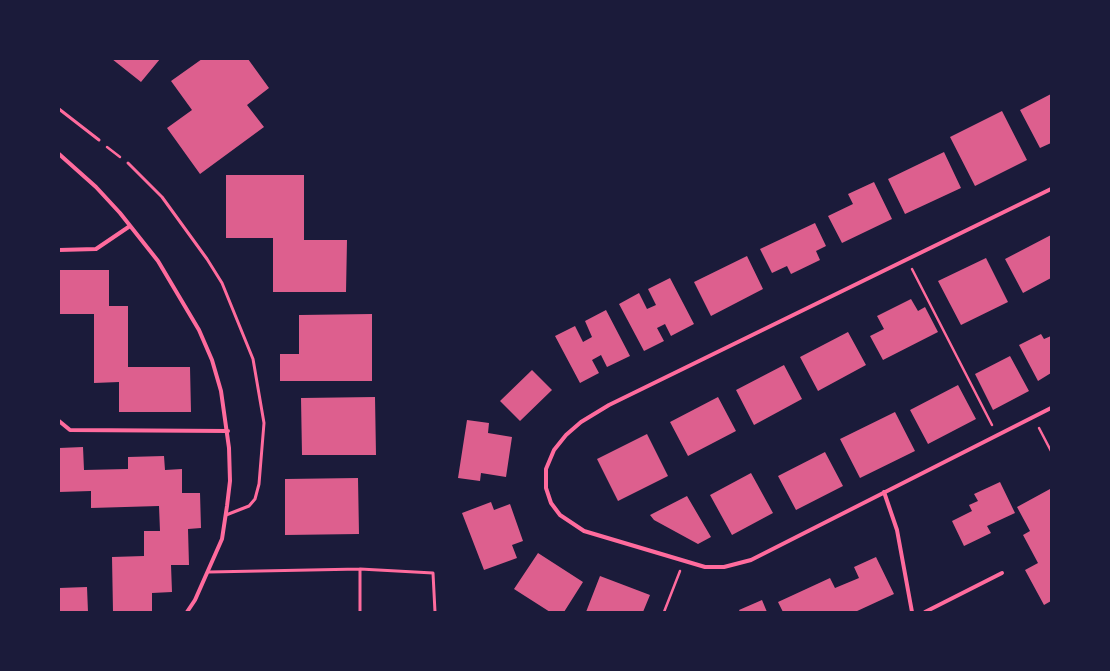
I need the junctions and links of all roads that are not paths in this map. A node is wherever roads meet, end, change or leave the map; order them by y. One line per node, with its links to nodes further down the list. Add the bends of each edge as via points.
1 (59, 109): 2 (lane)
2 (98, 140)
3 (59, 154): 6 (street, via 96,187)
4 (128, 163): 12 (lane, via 162,197 207,259 222,283 253,359 264,423 259,484 255,499 249,506)
5 (1051, 189): 11 (street, via 609,405 581,422 566,435 554,450 546,469 546,488 551,504 560,515 584,531 705,567 724,567 751,560)
6 (130, 226): 7 (street, via 96,249); 10 (street, via 158,261 199,330 212,360 221,391)
7 (59, 250)
8 (1051, 408): 11 (street)
9 (59, 421): 10 (street, via 70,430)
10 (228, 431): 12 (street, via 230,481)
11 (884, 492): 19 (street, via 897,530)
12 (226, 515): 14 (street, via 222,539)
13 (360, 569): 14 (lane); 17 (lane); 18 (lane, via 433,573)
14 (209, 572): 16 (street)
15 (1002, 573): 20 (street)
16 (186, 612)
17 (360, 612)
18 (435, 612)
19 (912, 612)
20 (925, 612)

